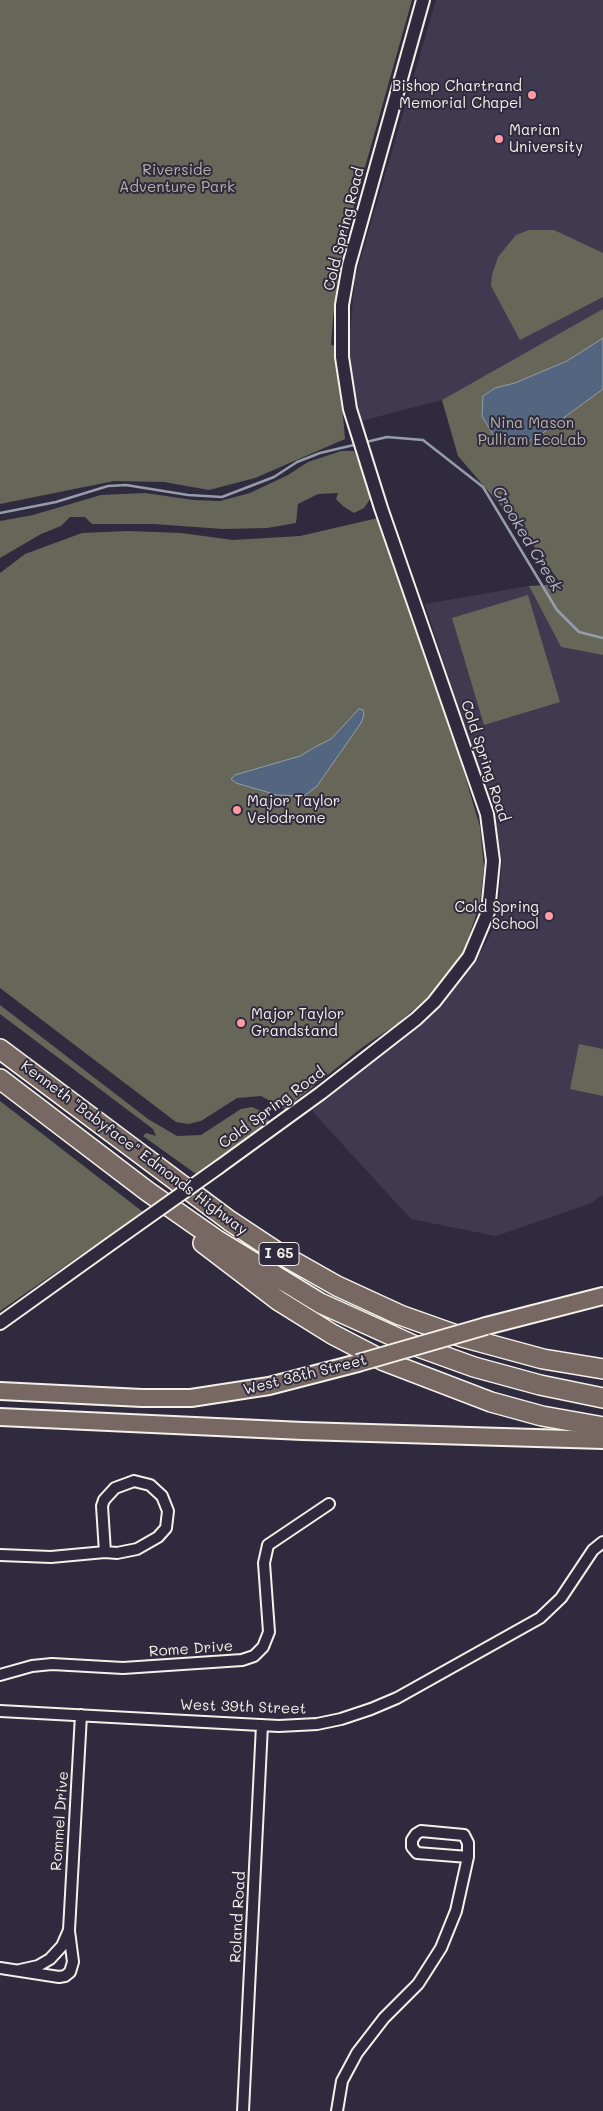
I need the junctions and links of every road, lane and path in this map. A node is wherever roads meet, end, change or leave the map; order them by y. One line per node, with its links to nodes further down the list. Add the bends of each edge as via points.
1 (423, 0): 6 (street, Cold Spring Road, bridge, via 346,281 342,357 352,417 487,814 493,861 488,912 469,958 416,1019 220,1167)
2 (0, 1049): 7 (highway, Kenneth "Babyface" Edmonds Highway / I 65, via 230,1221 337,1286 400,1315 462,1338 543,1359)
3 (0, 1079): 4 (highway, Kenneth "Babyface" Edmonds Highway / I 65)
4 (147, 1191): 9 (highway, Kenneth "Babyface" Edmonds Highway / I 65, via 267,1272 366,1326 498,1374); 11 (highway, via 215,1254 254,1283 305,1318 365,1351 412,1373 491,1402 542,1416)
5 (603, 1296): 8 (main road, West 38th Street, bridge, via 269,1386 191,1398)
6 (0, 1323)
7 (603, 1369)
8 (0, 1391)
9 (603, 1398)
10 (0, 1417): 12 (main road)
11 (603, 1427)
12 (603, 1440)
13 (329, 1504): 17 (street, Rome Drive, via 268,1545 264,1563 269,1632 263,1647 254,1656 242,1660 123,1668 52,1664)
14 (603, 1542): 20 (street, West 39th Street, via 593,1550 547,1613 397,1698 336,1720)
15 (105, 1552): 15 (street, via 137,1549 164,1531 167,1507 153,1488 130,1482 109,1493 102,1506); 16 (street, via 51,1557)
16 (0, 1555)
17 (0, 1675)
18 (0, 1711): 19 (street, West 39th Street)
19 (81, 1715): 20 (street, West 39th Street); 22 (street, Rommel Drive)
20 (262, 1725): 25 (street, Roland Road)
21 (468, 1858): 21 (street, via 422,1855 414,1851 412,1840 422,1831 460,1833 468,1840); 26 (street, via 456,1911 438,1953 418,1984 384,2018 351,2062 342,2081)
22 (69, 1930): 24 (street, Rommel Drive, via 60,1949 44,1963); 24 (street, Rommel Drive, via 72,1968 65,1976)
23 (0, 1968): 24 (street)
24 (20, 1970)
25 (243, 2111)
26 (337, 2111)

